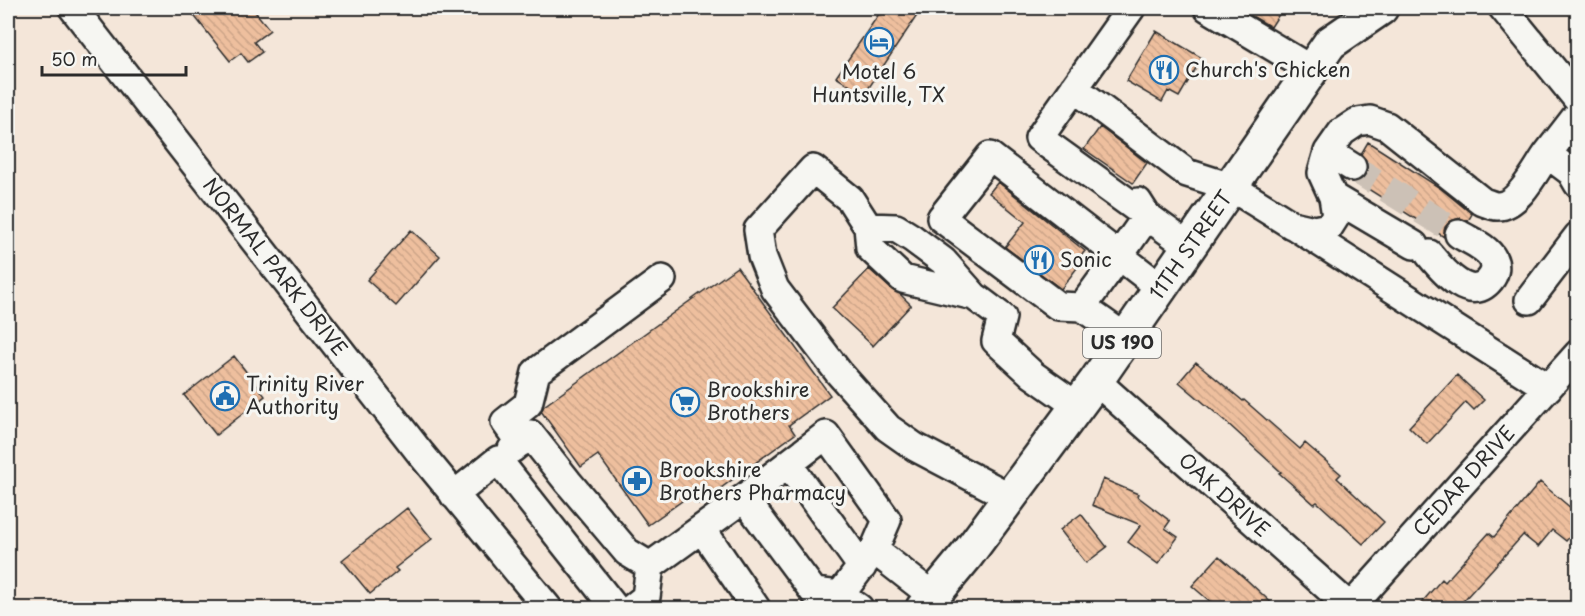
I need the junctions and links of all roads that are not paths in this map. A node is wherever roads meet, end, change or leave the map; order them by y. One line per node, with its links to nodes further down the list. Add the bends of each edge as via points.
1 (73, 8): 38 (street, NORMAL PARK DRIVE)
2 (1131, 8): 10 (street)
3 (1208, 8): 9 (street)
4 (1342, 8): 8 (main road, US 190)
5 (1357, 8): 8 (main road)
6 (1381, 8): 8 (main road, 11TH STREET / US 190)
7 (1503, 8): 11 (street)
8 (1330, 43): 9 (main road, 11TH STREET / US 190)
9 (1312, 70): 17 (main road, 11TH STREET / US 190)
10 (1074, 88): 17 (street, via 1187,173); 19 (street, via 1045,142)
11 (1578, 100)
12 (1578, 114): 14 (street)
13 (1328, 152): 14 (street, via 1342,132 1357,122 1370,120 1387,126 1483,202 1497,206 1512,202); 15 (street); 18 (street, via 1322,173)
14 (1546, 154): 16 (street, via 1570,172)
15 (1352, 167)
16 (1578, 184)
17 (1231, 187): 20 (street); 24 (main road, 11TH STREET / US 190)
18 (1333, 197): 20 (street, via 1336,216 1329,227 1314,230); 22 (street, via 1422,249 1451,279 1468,288 1478,288 1492,276 1493,259)
19 (1147, 216): 24 (street); 25 (street)
20 (1292, 225): 33 (street)
21 (868, 227): 28 (street, via 896,228 912,238 943,261); 28 (street, via 870,248 903,279); 39 (street, via 850,199 813,169 758,230 762,256 775,290 839,374 888,428 915,447)
22 (1459, 234)
23 (1578, 236): 29 (street)
24 (1190, 247): 27 (main road, 11TH STREET / US 190)
25 (1119, 256): 27 (street); 30 (street); 30 (street, via 990,156 941,218 1058,306)
26 (662, 279): 35 (street, via 536,372 528,404 505,422)
27 (1161, 288): 31 (main road, 11TH STREET / US 190)
28 (974, 296): 34 (street, OAK DRIVE, via 1002,316 996,341 1033,375)
29 (1529, 300)
30 (1082, 307): 31 (street)
31 (1126, 338): 34 (main road, 11TH STREET / US 190)
32 (1578, 354): 33 (street, CEDAR DRIVE)
33 (1548, 388): 47 (street, CEDAR DRIVE)
34 (1087, 393): 39 (main road, 11TH STREET / US 190); 47 (street, OAK DRIVE)
35 (520, 442): 36 (street); 43 (street, via 530,434 627,552)
36 (498, 460): 38 (street); 49 (street)
37 (788, 464): 40 (street); 42 (street); 42 (street, via 826,435 887,519)
38 (454, 495): 48 (street, NORMAL PARK DRIVE)
39 (1010, 497): 44 (main road, 11TH STREET / US 190)
40 (744, 498): 41 (street); 45 (street, via 814,592)
41 (702, 529): 43 (street); 50 (street)
42 (868, 559): 44 (street); 45 (street)
43 (650, 566): 46 (street)
44 (928, 602)
45 (839, 604)
46 (644, 605)
47 (1350, 608)
48 (548, 609)
49 (615, 609)
50 (756, 609)

